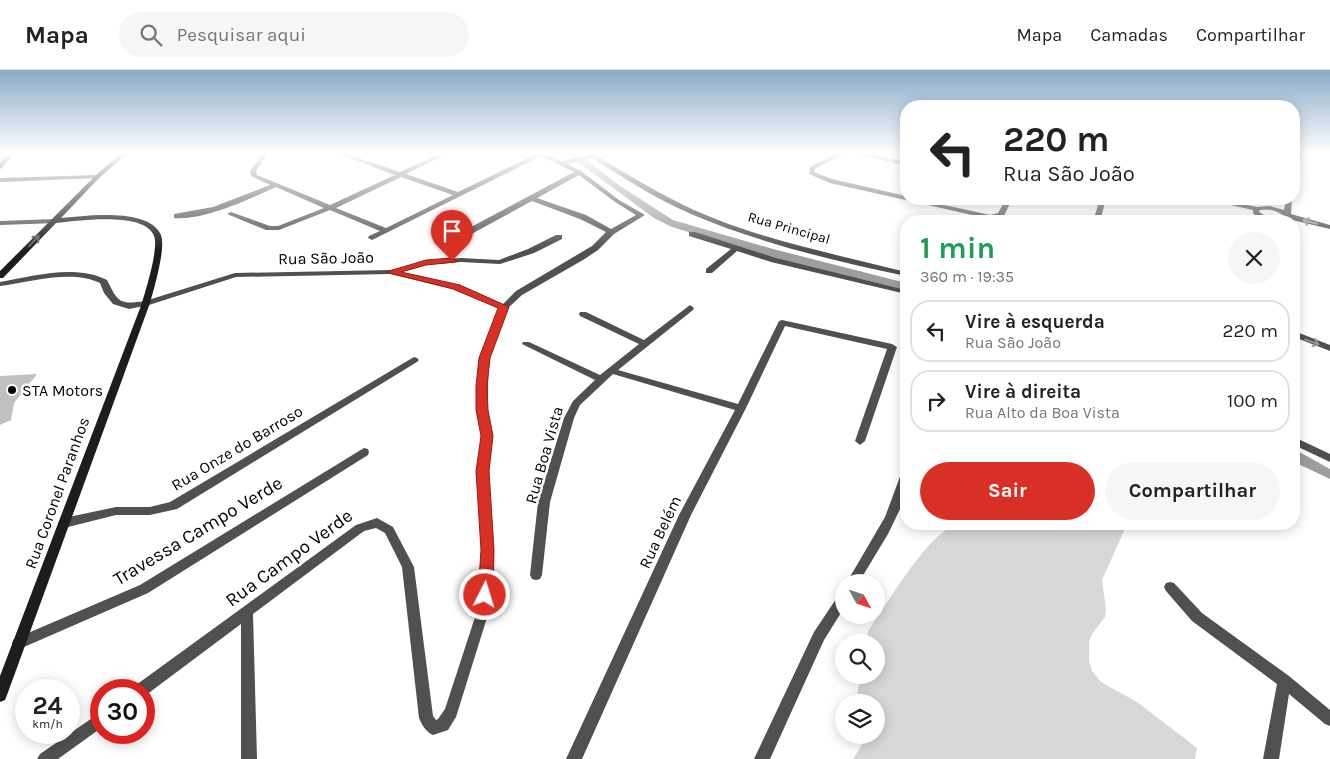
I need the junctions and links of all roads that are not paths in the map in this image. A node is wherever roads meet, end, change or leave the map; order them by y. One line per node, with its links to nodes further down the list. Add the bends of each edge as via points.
1 (88, 186): 22 (street)
2 (273, 186): 21 (street, via 201,214)
3 (279, 186): 16 (street)
4 (377, 186): 16 (street)
5 (433, 186): 11 (street)
6 (477, 186): 11 (street)
7 (553, 186): 13 (street)
8 (598, 186): 27 (street, via 641,214)
9 (643, 186): 32 (street, Rua Principal, via 694,213)
10 (858, 186): 12 (street)
11 (459, 195): 26 (street)
12 (900, 196)
13 (531, 198): 27 (street); 29 (street)
14 (936, 205): 19 (street)
15 (1235, 205): 18 (street)
16 (329, 208): 17 (street, via 279,228 269,228); 26 (street)
17 (231, 214)
18 (1258, 214): 20 (street, via 1272,208)
19 (982, 215)
20 (1283, 215)
21 (177, 216)
22 (56, 218): 24 (street); 38 (street, one-way to 22); 41 (street, Rua Coronel Paranhos, via 131,219 152,226 158,236)
23 (1300, 221): 25 (street, one-way to 23)
24 (0, 223)
25 (1330, 227)
26 (386, 232): 31 (street)
27 (611, 232): 42 (street, via 596,248 537,281)
28 (692, 234): 33 (street)
29 (461, 236)
30 (559, 237): 36 (street, via 500,262 462,260 426,263)
31 (372, 238)
32 (787, 246): 34 (street); 37 (street, Rua Principal)
33 (735, 249): 34 (street); 35 (street)
34 (775, 259): 40 (street)
35 (709, 271)
36 (390, 272): 41 (street, Rua São João, via 235,275); 42 (street, Rua São João, via 456,287)
37 (900, 273)
38 (0, 276)
39 (0, 284): 41 (street, Rua São João, via 91,276 104,282 116,302 125,306)
40 (900, 290)
41 (146, 303): 58 (street, Rua Coronel Paranhos)
42 (504, 307): 63 (street, Rua Campo Verde, via 484,358 482,386 487,436 483,471 488,550 484,608 451,712 443,725 433,728 428,725 408,567 389,530 380,523 360,528)
43 (690, 308): 46 (street, Rua Boa Vista)
44 (583, 314): 46 (street)
45 (1300, 336): 48 (street, one-way to 48)
46 (644, 343): 50 (street, Rua Boa Vista)
47 (526, 344): 51 (street)
48 (1330, 348)
49 (414, 360): 58 (street, Rua Onze do Barroso, via 173,506 150,511 116,511)
50 (612, 371): 51 (street, Rua Boa Vista); 52 (street)
51 (601, 379): 60 (street, Rua Boa Vista, via 576,403 568,418 544,502)
52 (741, 408): 53 (street, Rua Belém, via 782,323 892,347); 72 (street, Rua Belém, via 685,515)
53 (860, 441)
54 (1300, 444): 56 (street)
55 (364, 452): 64 (street, Travessa Campo Verde, via 144,589)
56 (1330, 458)
57 (900, 497): 59 (street)
58 (64, 522): 64 (street, Rua Coronel Paranhos)
59 (858, 574)
60 (536, 575)
61 (1170, 587): 66 (street, via 1197,617)
62 (835, 611): 73 (street, via 819,636)
63 (247, 614): 65 (street, Rua Campo Verde); 71 (street)
64 (19, 643): 67 (street, Rua Coronel Paranhos)
65 (155, 680)
66 (1284, 681): 68 (street); 74 (street)
67 (0, 695)
68 (1330, 719)
69 (90, 727): 70 (street)
70 (45, 759)
71 (249, 759)
72 (574, 759)
73 (762, 759)
74 (1271, 759)

